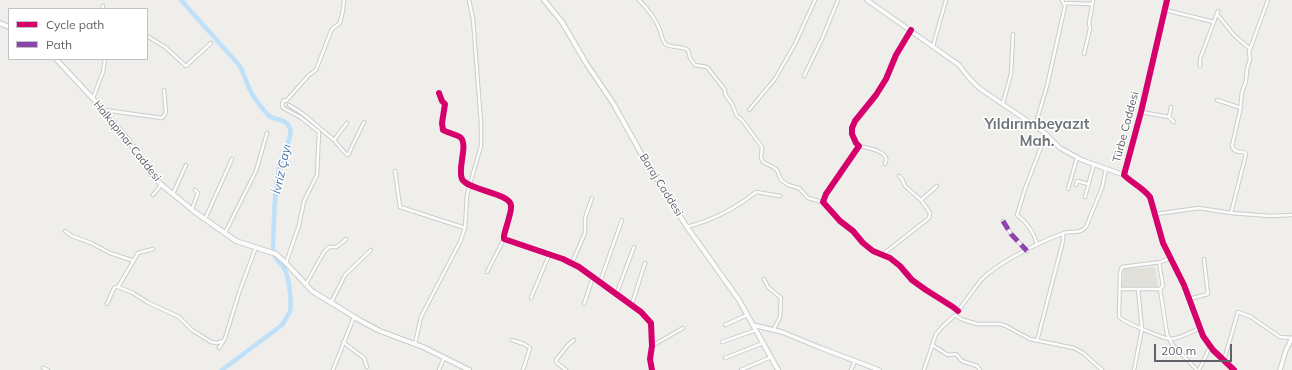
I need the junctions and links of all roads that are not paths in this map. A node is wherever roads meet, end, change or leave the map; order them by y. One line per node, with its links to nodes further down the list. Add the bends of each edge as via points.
1 (344, 0): 44 (street, via 340,23 331,31 316,70 308,75 282,104 283,108)
2 (469, 0): 58 (street, via 481,123 481,146)
3 (544, 0): 79 (main road, Baraj Caddesi, via 562,22)
4 (640, 0): 71 (street, via 660,28 664,42 688,50 695,65 707,67 714,76 737,116 762,146 760,158 763,162 777,170 781,180 788,185 800,188 808,198)
5 (815, 0): 37 (street, via 775,80)
6 (838, 0): 27 (street)
7 (867, 0): 17 (street)
8 (946, 0): 21 (street)
9 (1062, 0): 13 (street)
10 (1093, 0): 14 (street)
11 (1167, 0): 15 (street, Türbe Caddesi)
12 (1268, 0): 22 (street)
13 (1064, 3): 14 (street); 43 (street, via 1047,86)
14 (1092, 4): 23 (street, via 1090,30)
15 (1165, 10): 16 (street); 38 (street, Türbe Caddesi)
16 (1214, 22): 22 (street, via 1218,13 1234,35); 26 (street, via 1200,59)
17 (911, 30): 21 (street); 48 (street, via 886,79 855,121 852,134)
18 (1013, 34): 32 (street, via 1011,74)
19 (148, 37): 20 (street, via 165,47 186,66)
20 (211, 43)
21 (933, 46): 32 (street, via 959,65 979,88)
22 (1250, 49): 35 (street)
23 (1084, 54)
24 (57, 60): 30 (main road, Halkapınar Caddesi)
25 (105, 60): 30 (street)
26 (1200, 66)
27 (804, 76)
28 (164, 90): 36 (street, via 166,113 162,118)
29 (439, 93): 58 (street, via 445,104 443,130 462,139 461,178)
30 (93, 98): 36 (main road, Halkapınar Caddesi)
31 (1217, 100): 35 (street)
32 (1003, 103): 43 (street)
33 (289, 105): 44 (street, via 303,114)
34 (1171, 106): 39 (street)
35 (1241, 108): 73 (street, via 1232,146 1236,152 1246,154)
36 (103, 110): 61 (main road, Halkapınar Caddesi)
37 (749, 110)
38 (1141, 112): 39 (street); 56 (street, Türbe Caddesi)
39 (1169, 117): 41 (street)
40 (364, 122): 47 (street, via 348,155)
41 (1174, 122)
42 (347, 123): 47 (street)
43 (1035, 126): 46 (street)
44 (320, 131): 47 (street); 98 (street, via 317,175 304,201 300,225)
45 (267, 133): 82 (street, via 256,171)
46 (1046, 134): 49 (street, via 1060,148); 86 (street, via 1017,215 1031,228)
47 (334, 140)
48 (859, 146): 51 (street, via 883,153 887,157); 71 (street)
49 (1078, 158): 52 (street); 63 (street)
50 (232, 159): 76 (street)
51 (885, 164)
52 (1094, 164): 54 (street); 60 (street)
53 (186, 165): 65 (street)
54 (1106, 169): 56 (street); 83 (street, via 1102,188 1086,227 1082,231)
55 (395, 171): 80 (street, via 400,206)
56 (1124, 175): 74 (street, Türbe Caddesi, via 1149,195)
57 (899, 176): 70 (street, via 905,186)
58 (470, 184): 80 (street); 85 (street, via 509,201 511,206)
59 (1076, 184): 60 (street, via 1077,181)
60 (1088, 184): 68 (street)
61 (162, 185): 65 (main road, Halkapınar Caddesi); 66 (street)
62 (937, 186): 70 (street)
63 (1068, 189)
64 (195, 190): 72 (street, via 198,193)
65 (173, 194): 72 (main road, Halkapınar Caddesi)
66 (153, 195)
67 (780, 196): 79 (street, via 756,192 719,216)
68 (1085, 197)
69 (592, 198): 99 (street, via 585,218 585,232)
70 (921, 200): 92 (street, via 930,213 929,218)
71 (823, 202): 92 (street, via 863,243)
72 (192, 210): 76 (main road, Halkapınar Caddesi)
73 (1231, 213): 74 (street, via 1199,208); 75 (street)
74 (1156, 214): 94 (street, Türbe Caddesi, via 1161,237)
75 (1292, 215)
76 (205, 219): 82 (main road, Halkapınar Caddesi)
77 (622, 220): 104 (street)
78 (1003, 221): 91 (street, via 1011,234)
79 (687, 227): 118 (main road, Baraj Caddesi)
80 (465, 228): 137 (street, via 422,317)
81 (65, 231): 96 (street, via 110,253)
82 (225, 233): 87 (main road, Halkapınar Caddesi, via 240,242)
83 (1063, 234): 86 (street); 133 (street)
84 (346, 239): 105 (street, via 324,252)
85 (504, 240): 93 (street); 101 (street)
86 (1037, 245): 91 (street)
87 (256, 247): 98 (main road, Halkapınar Caddesi, via 270,252); 132 (street)
88 (634, 247): 110 (street)
89 (153, 249): 96 (street, via 138,254)
90 (371, 250): 114 (street, via 346,275)
91 (1027, 250): 117 (street, via 990,272)
92 (882, 254): 117 (street, via 900,266 912,280)
93 (549, 255): 99 (street); 111 (street)
94 (1170, 258): 97 (street); 112 (street, Türbe Caddesi)
95 (1204, 259): 112 (street, via 1208,294)
96 (134, 261): 106 (street)
97 (1159, 262): 107 (street, via 1122,267); 109 (street, via 1162,286)
98 (286, 263): 105 (main road, Halkapınar Caddesi)
99 (572, 263): 102 (street)
100 (645, 263): 116 (street)
101 (487, 272)
102 (593, 277): 104 (street); 115 (street)
103 (764, 279): 127 (street, via 768,287 781,298 780,317)
104 (600, 282): 110 (street)
105 (305, 285): 114 (main road, Halkapınar Caddesi)
106 (118, 287): 113 (street, via 114,288); 132 (street, via 179,317 192,330 211,342)
107 (1120, 289): 108 (street); 124 (street, via 1119,317)
108 (1138, 289): 109 (street); 124 (street)
109 (1160, 289): 129 (street)
110 (616, 295): 116 (street)
111 (531, 298)
112 (1189, 299): 125 (street, Türbe Caddesi)
113 (107, 304)
114 (331, 304): 120 (main road, Halkapınar Caddesi)
115 (584, 304)
116 (632, 304): 139 (street, via 651,324)
117 (958, 312): 119 (street)
118 (747, 314): 121 (street); 122 (main road, Baraj Caddesi)
119 (955, 315): 133 (street, via 977,324 1000,324); 138 (street, via 936,334)
120 (354, 317): 134 (street); 137 (main road, Halkapınar Caddesi, via 380,331)
121 (725, 325)
122 (754, 325): 126 (main road, Baraj Caddesi); 127 (street)
123 (683, 328): 139 (street)
124 (1142, 328): 129 (street); 163 (street)
125 (1200, 328): 129 (street); 140 (street, Türbe Caddesi)
126 (756, 329): 135 (street); 136 (main road, Baraj Caddesi)
127 (774, 330): 145 (street)
128 (1292, 338): 146 (street, via 1280,337 1251,317 1238,312); 166 (street)
129 (1170, 339): 164 (street)
130 (512, 340): 153 (street, via 530,348)
131 (574, 340): 154 (street, via 556,360)
132 (223, 341): 141 (street)
133 (1037, 341): 162 (street, via 1074,348)
134 (343, 342): 147 (street, via 364,358); 150 (street)
135 (722, 342)
136 (763, 343): 142 (main road, Baraj Caddesi); 143 (street)
137 (415, 344): 152 (main road, Halkapınar Caddesi)
138 (932, 345): 160 (street); 161 (street, via 948,355 956,354 962,361 977,366)
139 (652, 346): 155 (street)
140 (1210, 346): 146 (street, Türbe Caddesi); 164 (street)
141 (219, 348)
142 (770, 357): 156 (street); 157 (main road, Baraj Caddesi)
143 (725, 358)
144 (443, 360): 151 (street)
145 (855, 360): 158 (street); 159 (street)
146 (1224, 361): 165 (street, Türbe Caddesi)
147 (366, 367)
148 (44, 368): 149 (street)
149 (48, 370)
150 (333, 370)
151 (439, 370)
152 (469, 370)
153 (523, 370)
154 (566, 370)
155 (652, 370)
156 (741, 370)
157 (778, 370)
158 (851, 370)
159 (879, 370)
160 (924, 370)
161 (980, 370)
162 (1102, 370)
163 (1134, 370)
164 (1198, 370)
165 (1234, 370)
166 (1280, 370)

